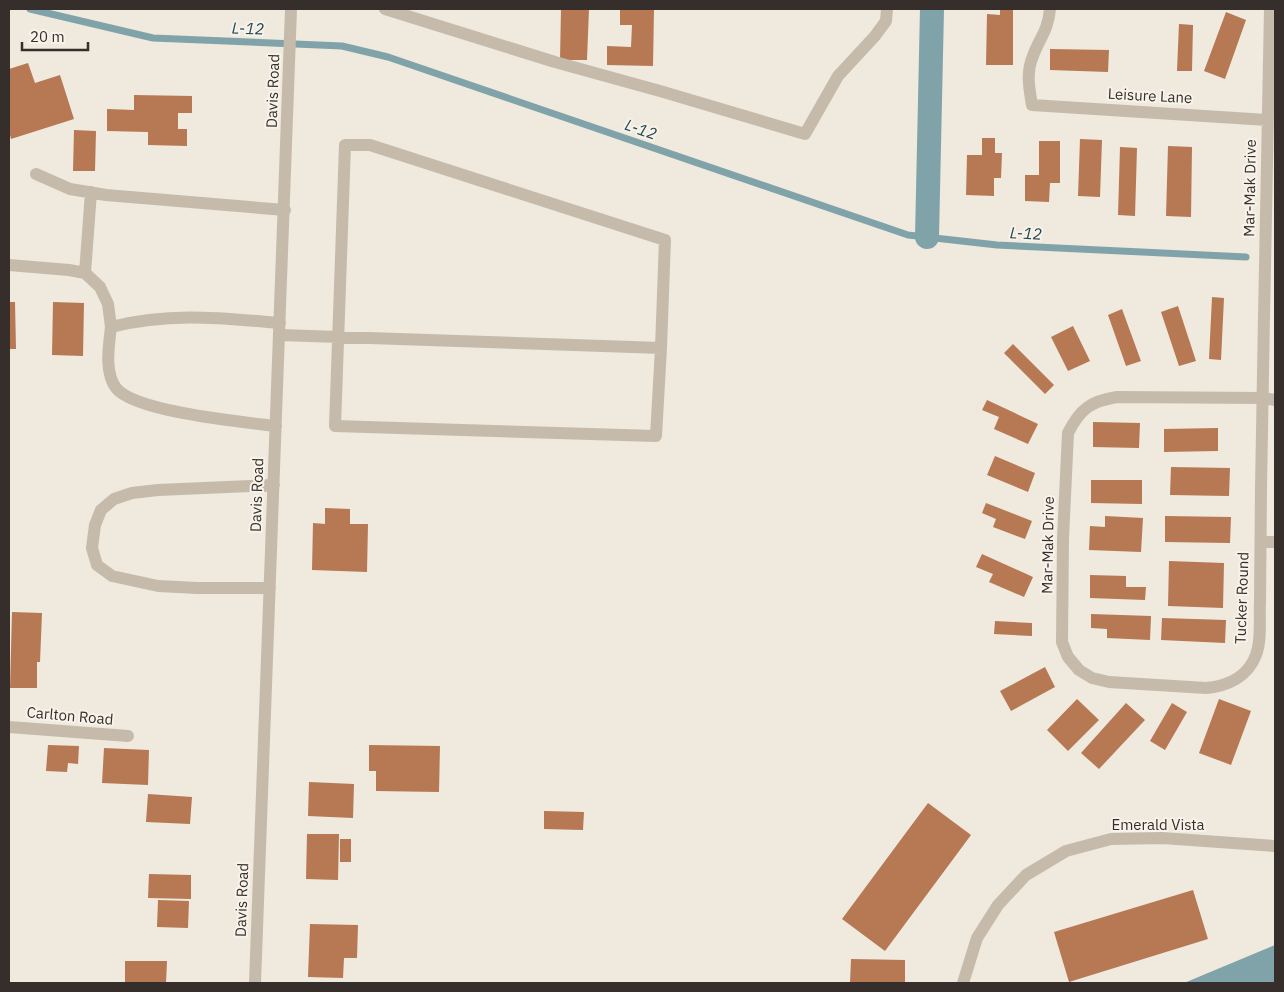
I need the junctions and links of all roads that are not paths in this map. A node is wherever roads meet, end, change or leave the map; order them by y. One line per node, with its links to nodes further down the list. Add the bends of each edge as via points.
1 (291, 9): 9 (street, Davis Road)
2 (385, 9): 3 (street, via 805,134 838,76 886,21)
3 (887, 9)
4 (1050, 9): 6 (street, Leisure Lane, via 1045,34 1033,54 1029,69 1032,105)
5 (1270, 9): 6 (street, Mar-Mak Drive)
6 (1267, 120): 16 (street, Mar-Mak Drive)
7 (36, 174): 8 (street, via 70,189)
8 (91, 192): 9 (street); 11 (street)
9 (284, 210): 13 (street, Davis Road)
10 (9, 265): 11 (street)
11 (85, 273): 12 (street, via 100,287 108,304)
12 (111, 327): 13 (street, via 160,318 199,316); 17 (street, via 109,370 116,388 130,399 186,413)
13 (280, 329): 14 (street); 17 (street, Davis Road)
14 (338, 336): 15 (street); 15 (street, via 335,426 656,436); 15 (street, via 345,145 370,145 665,240)
15 (662, 348)
16 (1269, 399): 19 (street, Mar-Mak Drive); 22 (street, Mar-Mak Drive, via 1116,397 1086,407 1075,418 1068,433 1062,642 1068,657 1079,670 1092,678 1109,682 1206,688 1236,680)
17 (276, 426): 18 (street, Davis Road)
18 (274, 485): 21 (street, Davis Road); 21 (street, via 158,490 114,499 101,510 94,525 92,548 97,566 112,576 158,586)
19 (1261, 542): 20 (street); 22 (street, Tucker Round)
20 (1275, 542)
21 (270, 588): 26 (street, Davis Road)
22 (1256, 655)
23 (9, 727): 24 (street, Carlton Road)
24 (128, 736)
25 (1275, 846): 27 (street, Emerald Vista, via 1162,838 1111,839 1066,851 1026,876 998,905 977,938)
26 (255, 983)
27 (963, 983)

